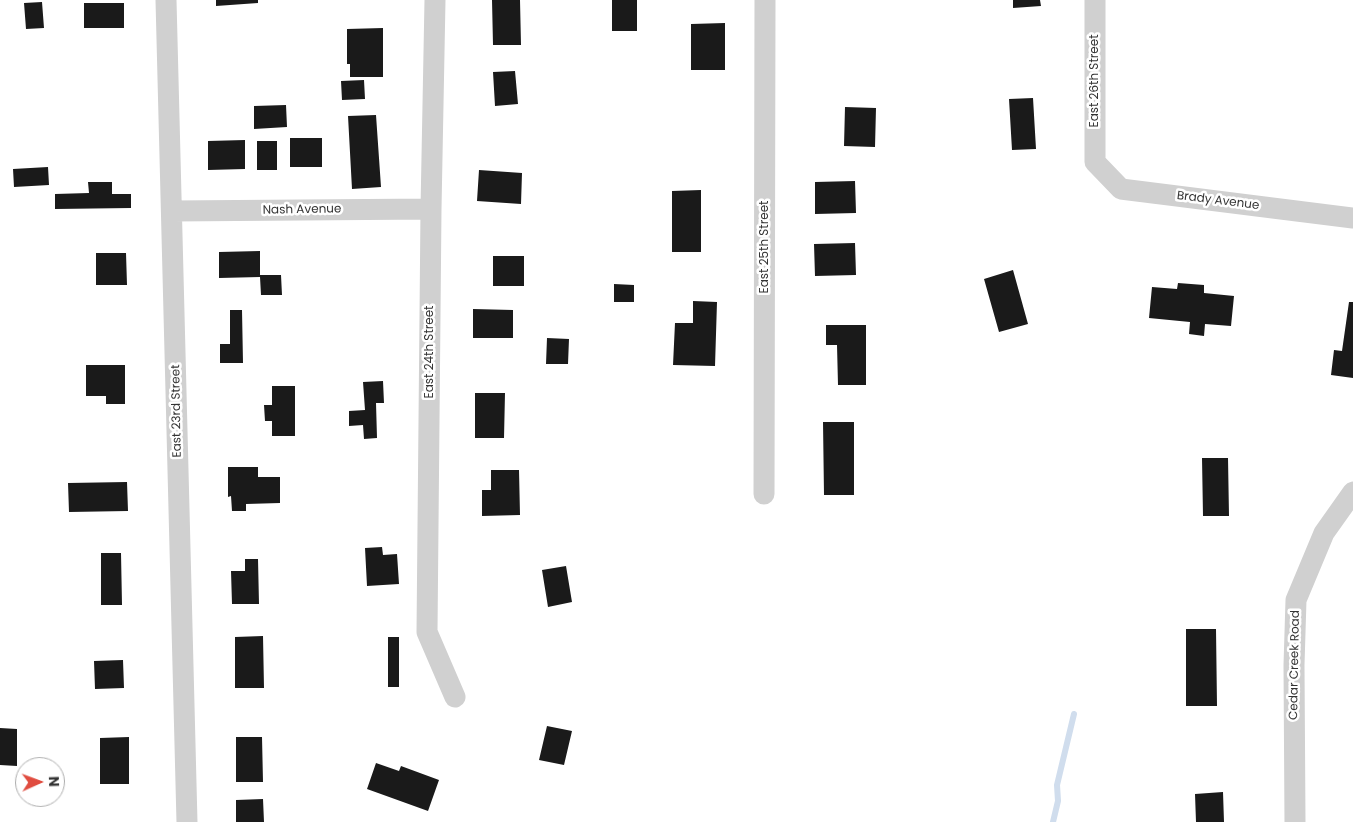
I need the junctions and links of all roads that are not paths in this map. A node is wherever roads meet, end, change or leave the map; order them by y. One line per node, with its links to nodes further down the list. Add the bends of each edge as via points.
1 (166, 0): 7 (street, East 23rd Street)
2 (435, 0): 6 (street, East 24th Street)
3 (765, 0): 10 (street, East 25th Street)
4 (1095, 0): 5 (street, East 26th Street)
5 (1095, 162): 8 (street, Brady Avenue, via 1121,189)
6 (431, 209): 7 (street, Nash Avenue); 11 (street, East 24th Street, via 427,632)
7 (172, 212): 12 (street, East 23rd Street)
8 (1353, 218)
9 (1353, 492): 13 (street, Cedar Creek Road, via 1324,533 1296,600)
10 (764, 494)
11 (455, 698)
12 (187, 822)
13 (1295, 822)

